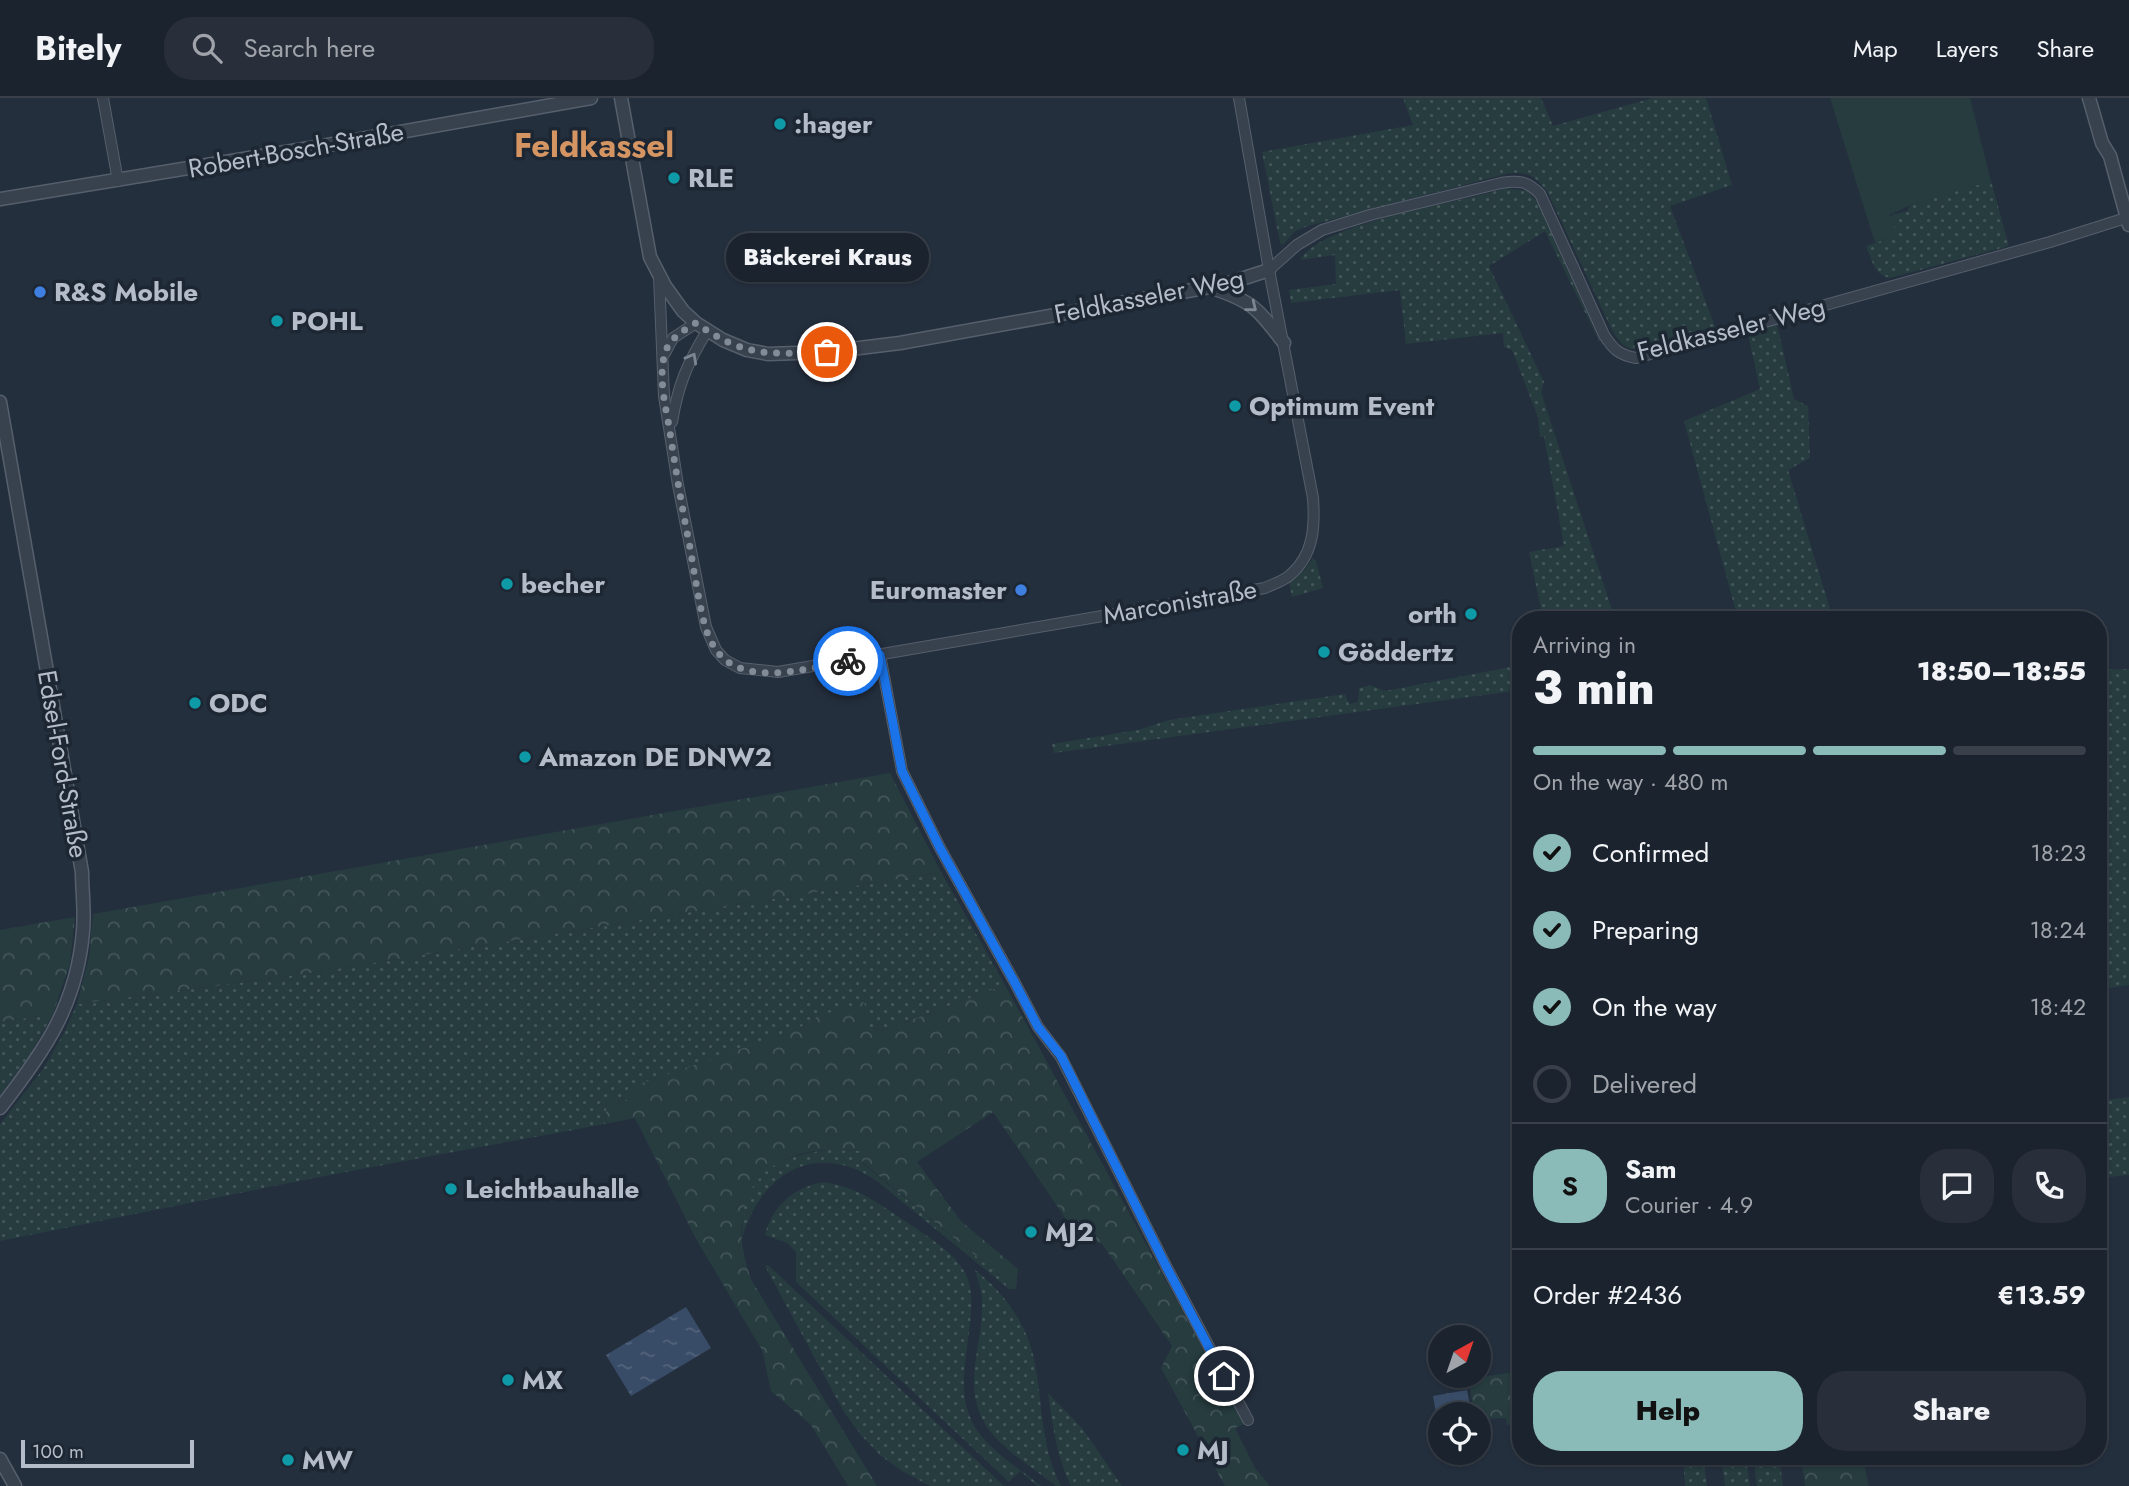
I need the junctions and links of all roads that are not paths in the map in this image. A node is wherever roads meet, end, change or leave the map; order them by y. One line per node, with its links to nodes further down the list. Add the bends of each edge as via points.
1 (103, 98): 6 (street)
2 (591, 98): 6 (street, Robert-Bosch-Straße)
3 (621, 98): 10 (street, Feldkasseler Weg, via 650,257)
4 (1239, 98): 9 (street, Marconistraße)
5 (2090, 98): 8 (street)
6 (118, 181): 7 (street, Robert-Bosch-Straße)
7 (0, 199)
8 (2128, 220): 9 (street, Feldkasseler Weg, via 1636,358 1622,355 1604,334 1540,194 1529,183 1501,183 1322,230)
9 (1269, 270): 11 (street, Feldkasseler Weg); 14 (street, Marconistraße)
10 (659, 274): 12 (street, Feldkasseler Weg); 15 (street, Marconistraße)
11 (1208, 287): 13 (street, Feldkasseler Weg, via 827,352 768,354 747,350); 14 (street, one-way to 14, via 1254,306)
12 (696, 323): 13 (street, Feldkasseler Weg); 15 (street, via 673,338)
13 (707, 331): 17 (street, Marconistraße, one-way to 13, via 677,390)
14 (1284, 343): 18 (street, Marconistraße, via 1314,498 1315,530 1305,556 1290,576 1265,588)
15 (663, 358): 17 (street, Marconistraße)
16 (0, 402): 19 (street, Edsel-Ford-Straße, via 82,872 83,930 75,979 57,1026 37,1061)
17 (670, 433): 18 (street, Marconistraße, via 706,627 725,660 740,668 778,672)
18 (880, 655): 20 (street, via 902,771 1025,1006 1061,1056)
19 (0, 1108)
20 (1248, 1420)
21 (0, 1459): 22 (street)
22 (15, 1486)

